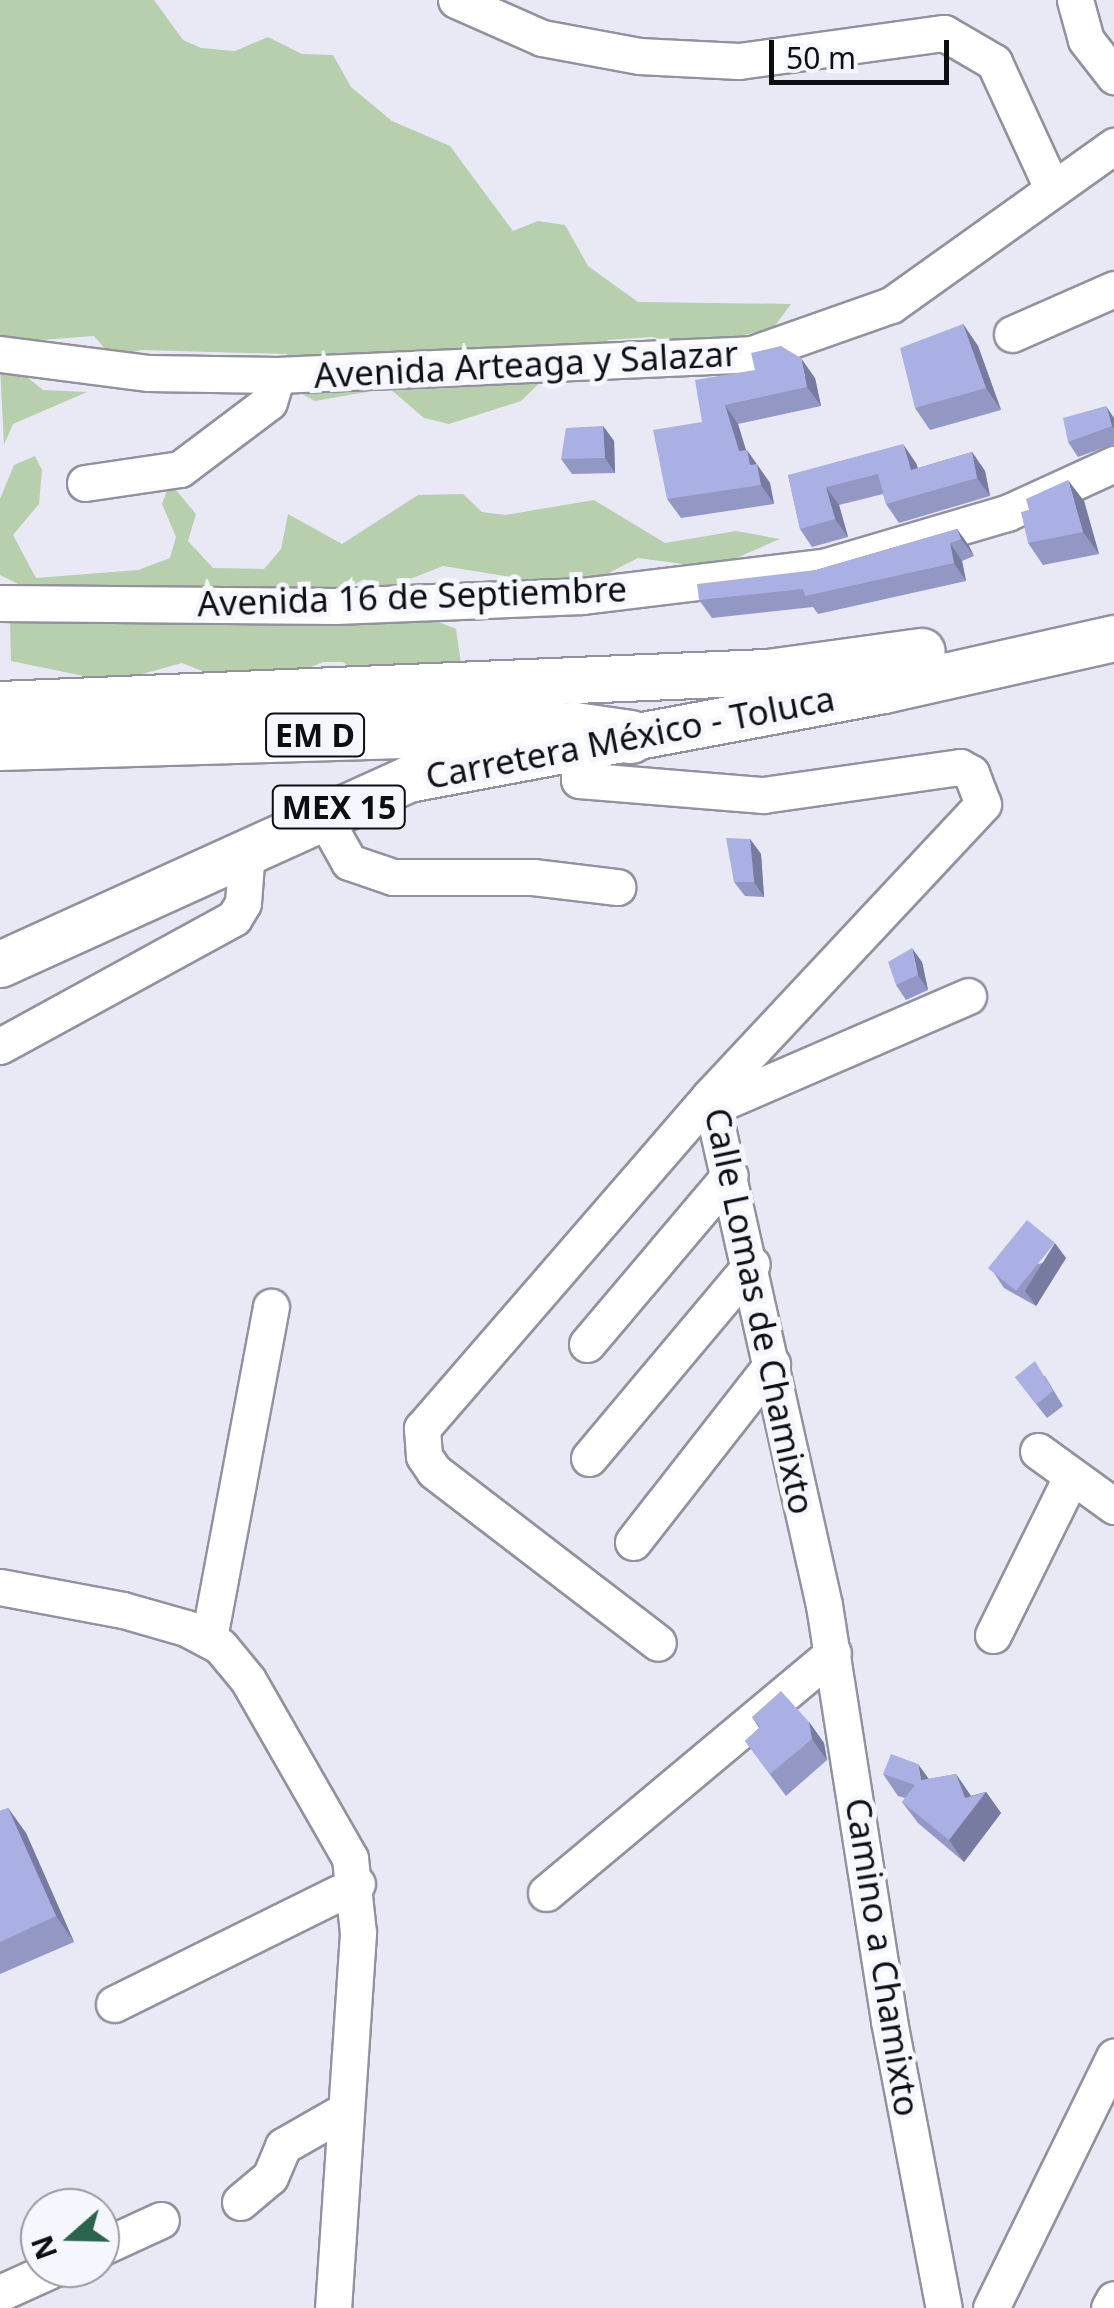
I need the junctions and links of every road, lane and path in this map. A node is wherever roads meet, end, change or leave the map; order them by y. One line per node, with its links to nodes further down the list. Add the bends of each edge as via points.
1 (456, 0): 6 (street, via 542,38 639,56 739,61 944,34 994,62)
2 (1075, 0): 4 (street, via 1086,40)
3 (1114, 31): 4 (street)
4 (1113, 73)
5 (1114, 146): 6 (street, Avenida Arteaga y Salazar)
6 (1052, 186): 10 (street, Avenida Arteaga y Salazar, via 891,306 752,354)
7 (1114, 289): 8 (street)
8 (1012, 334)
9 (0, 354): 10 (street, Avenida Arteaga y Salazar, via 149,373)
10 (277, 375): 12 (street, via 269,402 180,469)
11 (1114, 464): 13 (street, Avenida 16 de Septiembre, via 1008,513 823,567 582,596 335,606)
12 (85, 483)
13 (0, 602)
14 (1114, 607): 16 (main road, Carretera México - Toluca, via 884,660 768,672)
15 (1114, 638): 17 (main road, Carretera México - Toluca / MEX 15)
16 (0, 704)
17 (630, 737): 18 (highway, EM D, via 460,730); 19 (main road, Carretera México - Toluca / MEX 15)
18 (0, 744)
19 (578, 747): 20 (main road, Carretera México - Toluca / MEX 15, via 408,779); 26 (street, Calle Lomas de Chamixto, via 578,780 762,795 960,766 977,786 980,812)
20 (322, 814): 21 (main road, Carretera México - Toluca / MEX 15); 22 (street, via 349,862 393,877 533,877)
21 (247, 850): 23 (main road, Carretera México - Toluca / MEX 15); 25 (street, via 243,903 234,918)
22 (617, 886)
23 (0, 964)
24 (968, 996): 26 (street)
25 (0, 1046)
26 (711, 1101): 27 (street, Calle Lomas de Chamixto); 41 (street, via 422,1428 424,1456 434,1471)
27 (730, 1175): 28 (street, Calle Lomas de Chamixto); 30 (street)
28 (752, 1264): 31 (street, Calle Lomas de Chamixto); 33 (street)
29 (271, 1306): 40 (street)
30 (588, 1344)
31 (772, 1364): 36 (street); 38 (street, Calle Lomas de Chamixto)
32 (1038, 1451): 34 (street)
33 (590, 1458)
34 (1071, 1477): 35 (street); 39 (street)
35 (1114, 1506)
36 (633, 1542)
37 (0, 1588): 40 (street, via 123,1610)
38 (824, 1606): 42 (street, Camino a Chamixto)
39 (993, 1635)
40 (209, 1638): 43 (street, via 248,1680 340,1837)
41 (658, 1643)
42 (833, 1653): 44 (street); 53 (street, Camino a Chamixto, via 890,2021)
43 (357, 1884): 45 (street); 47 (street)
44 (546, 1893)
45 (114, 2004)
46 (1114, 2057): 54 (street)
47 (344, 2111): 48 (street, via 283,2146 270,2177); 52 (street)
48 (240, 2202)
49 (162, 2220): 50 (street)
50 (120, 2239)
51 (1114, 2299): 55 (street)
52 (333, 2308)
53 (944, 2308)
54 (991, 2308)
55 (1110, 2308)

